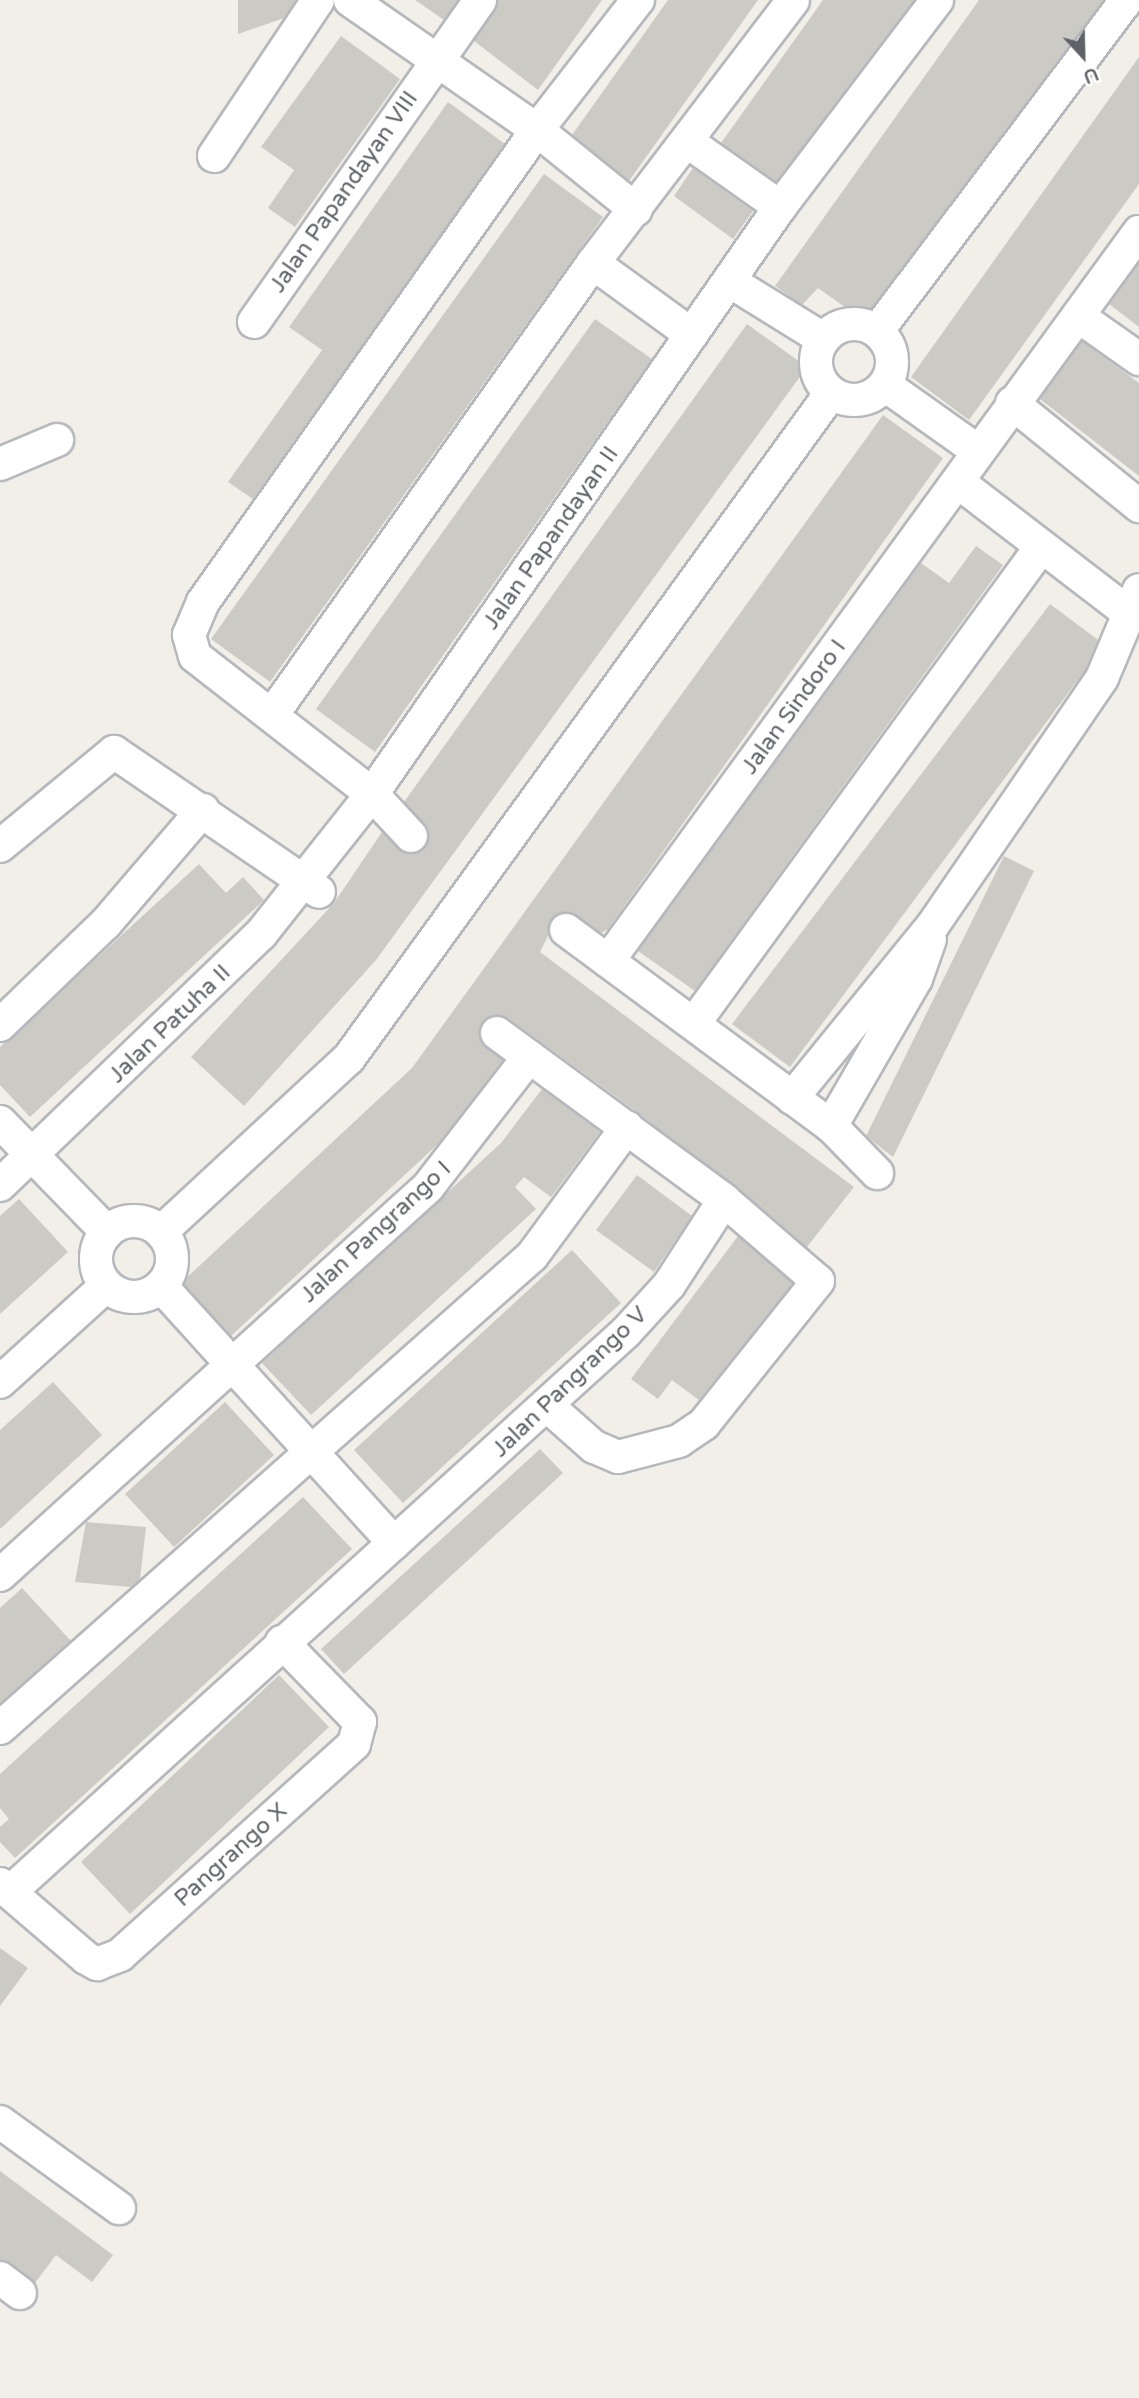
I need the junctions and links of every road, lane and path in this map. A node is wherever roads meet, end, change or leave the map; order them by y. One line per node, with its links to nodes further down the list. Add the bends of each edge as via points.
1 (318, 0): 11 (street)
2 (349, 0): 8 (street)
3 (480, 0): 8 (street, Jalan Papandayan VIII)
4 (638, 0): 9 (street)
5 (793, 0): 10 (street)
6 (937, 0): 12 (street, Jalan Papandayan II)
7 (1127, 0): 19 (street)
8 (434, 62): 9 (street); 18 (street, Jalan Papandayan VIII)
9 (537, 130): 13 (street); 33 (street, via 203,602 189,635 195,656)
10 (688, 142): 12 (street); 13 (street)
11 (214, 156)
12 (780, 207): 16 (street, Jalan Papandayan II)
13 (636, 210): 15 (street)
14 (1139, 232): 17 (street, Jalan Sindoro I)
15 (593, 262): 20 (street); 33 (street)
16 (731, 282): 20 (street, Jalan Papandayan II); 21 (street)
17 (1078, 316): 22 (street); 25 (street, Jalan Sindoro I)
18 (254, 322)
19 (878, 330): 21 (street, via 839,326); 23 (street, via 890,346 892,366)
20 (692, 335): 34 (street, Jalan Papandayan II)
21 (823, 339): 24 (street, via 816,357 818,377)
22 (1139, 359)
23 (885, 385): 24 (street, via 849,400); 27 (street)
24 (831, 393): 55 (street, via 349,1058)
25 (1012, 403): 27 (street, Jalan Sindoro I); 30 (street)
26 (57, 440): 28 (street)
27 (978, 451): 29 (street, Jalan Sindoro I)
28 (0, 464)
29 (958, 482): 31 (street); 41 (street, Jalan Sindoro I)
30 (1139, 506)
31 (1041, 547): 32 (street); 42 (street)
32 (1132, 600): 39 (street, via 1116,656)
33 (272, 715): 34 (street)
34 (372, 793): 36 (street); 38 (street, Jalan Papandayan II)
35 (203, 810): 37 (street, via 114,752); 38 (street); 43 (street, via 106,923)
36 (411, 836)
37 (0, 846)
38 (309, 887): 50 (street, Jalan Patuha II)
39 (933, 925): 46 (street); 48 (street, via 915,979)
40 (565, 930): 41 (street)
41 (608, 961): 42 (street)
42 (695, 1022): 46 (street)
43 (0, 1025)
44 (497, 1033): 45 (street)
45 (528, 1056): 49 (street); 58 (street, Jalan Pangrango I, via 428,1188)
46 (792, 1098): 48 (street)
47 (0, 1122): 50 (street)
48 (831, 1126): 51 (street)
49 (627, 1127): 53 (street); 61 (street, via 533,1256)
50 (30, 1158): 52 (street, Jalan Patuha II); 54 (street)
51 (877, 1173)
52 (0, 1185)
53 (724, 1200): 60 (street, Jalan Pangrango V, via 669,1285); 60 (street, via 818,1281 704,1424 679,1441 618,1457 594,1447)
54 (107, 1232): 55 (street, via 134,1222); 56 (street, via 96,1259)
55 (161, 1232): 57 (street, via 171,1249 171,1269)
56 (106, 1286): 57 (street, via 123,1296 144,1296); 59 (street)
57 (161, 1286): 58 (street)
58 (235, 1361): 61 (street); 63 (street, Jalan Pangrango I)
59 (0, 1382)
60 (549, 1407): 62 (street, Jalan Pangrango V)
61 (314, 1449): 62 (street); 65 (street)
62 (394, 1543): 64 (street, Jalan Pangrango V)
63 (0, 1575)
64 (282, 1642): 66 (street, Jalan Pangrango V); 66 (street, Pangrango X, via 360,1722 354,1744 108,1962 86,1958)
65 (0, 1728)
66 (5, 1888)
67 (0, 2122): 68 (street)
68 (119, 2208)

